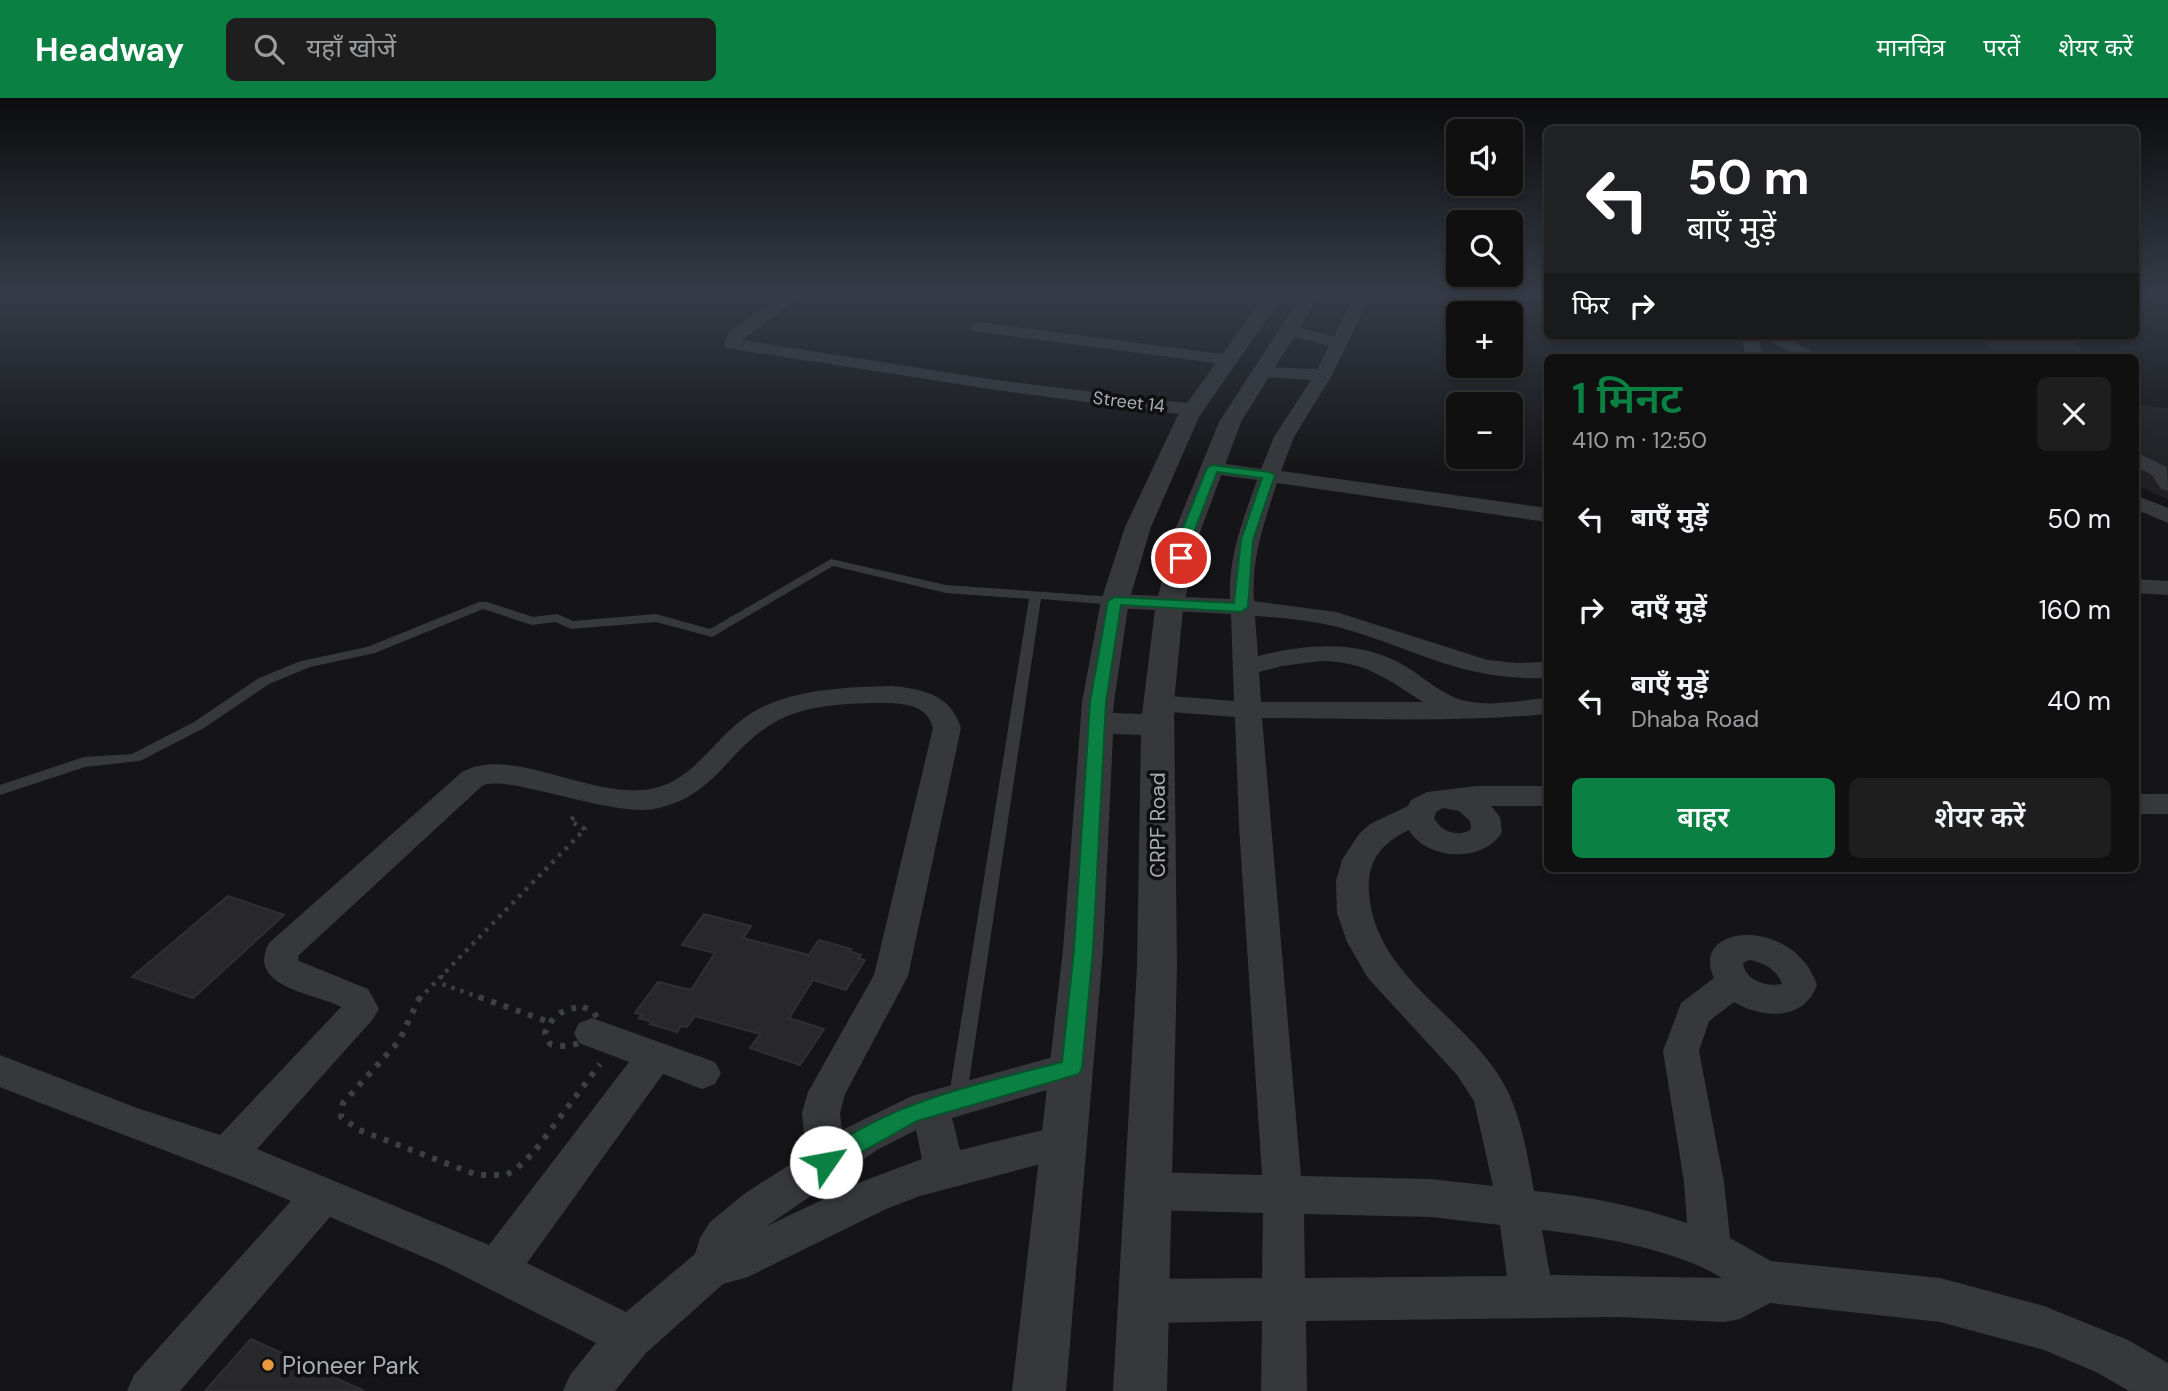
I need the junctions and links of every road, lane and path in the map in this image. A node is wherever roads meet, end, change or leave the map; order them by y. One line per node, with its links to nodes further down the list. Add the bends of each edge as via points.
1 (792, 353): 9 (street, Street 14)
2 (1179, 353): 6 (street)
3 (1234, 353): 6 (street)
4 (1275, 353): 7 (street, CRPF Road)
5 (1334, 353): 8 (street)
6 (1229, 360): 9 (street)
7 (1263, 372): 8 (street); 11 (street, CRPF Road, via 1230,422)
8 (1323, 374): 12 (street, via 1284,437)
9 (1193, 410): 20 (street, via 1138,527)
10 (2139, 460): 13 (street, via 2160,471)
11 (1212, 468): 12 (street); 21 (street, CRPF Road, via 1186,535)
12 (1269, 475): 15 (street); 22 (street, via 1247,540)
13 (2168, 485)
14 (2139, 503): 16 (street)
15 (1544, 515)
16 (2168, 516)
17 (2139, 586): 18 (street)
18 (2168, 588)
19 (1036, 595): 20 (lane); 30 (lane, via 946,589 831,562 712,634 656,618 572,625 557,618 532,621 483,604 371,650 306,664 264,681 199,726 135,758 84,762); 45 (lane)
20 (1115, 601): 21 (street); 29 (street)
21 (1170, 603): 22 (street); 28 (street, CRPF Road)
22 (1241, 607): 23 (street); 24 (street, via 1361,624 1469,666 1507,672)
23 (1244, 668): 26 (street, via 1316,654 1356,655 1376,661 1432,696); 27 (street)
24 (1544, 670)
25 (1544, 706): 26 (street)
26 (1464, 709): 27 (street)
27 (1247, 710): 28 (street); 52 (street)
28 (1158, 714): 29 (street); 50 (street, CRPF Road, via 1157,966)
29 (1097, 723): 42 (street)
30 (0, 790)
31 (594, 794): 37 (path, via 570,821 584,830); 47 (street, via 501,772 481,774 281,952 282,967 355,999 361,1009); 48 (street, via 653,799 676,792 694,783 766,715 793,705 833,698 911,695 933,704 944,718 947,728 891,976 827,1092 821,1114)
32 (1544, 796): 33 (street)
33 (1458, 800): 36 (street, via 1428,802); 36 (street, via 1478,809 1488,824 1482,839 1474,843 1439,840 1422,828)
34 (2139, 804): 35 (street)
35 (2168, 804)
36 (1419, 813): 53 (street, via 1380,833 1363,850 1353,869 1354,921 1392,984 1468,1062 1488,1090 1499,1117)
37 (441, 974): 39 (path, via 442,984); 40 (path, via 421,996 399,1041 343,1103 341,1117 359,1130 477,1175 513,1172 529,1157)
38 (1734, 982): 54 (street, via 1695,1013 1681,1051 1704,1182)
39 (549, 1022)
40 (594, 1043): 41 (street)
41 (655, 1056): 44 (street); 56 (street)
42 (1071, 1068): 45 (street); 46 (street)
43 (0, 1071): 47 (street)
44 (702, 1073)
45 (943, 1105): 48 (street, via 912,1113); 49 (street)
46 (1064, 1142): 49 (street); 65 (street)
47 (228, 1155): 51 (street)
48 (826, 1162): 55 (street, via 758,1207 725,1236 715,1252)
49 (945, 1171): 55 (street, via 872,1196 733,1263)
50 (1148, 1191): 52 (street); 60 (street, CRPF Road)
51 (323, 1195): 56 (street); 63 (street)
52 (1283, 1195): 53 (street, via 1431,1198); 59 (street)
53 (1518, 1208): 54 (street, via 1589,1216); 58 (street)
54 (1710, 1251): 57 (street, via 1747,1267)
55 (719, 1260): 61 (street)
56 (497, 1269): 61 (street)
57 (1765, 1281): 58 (street, via 1740,1298 1724,1300); 62 (street, via 1940,1300 2044,1328 2112,1356)
58 (1532, 1297): 59 (street)
59 (1284, 1298): 60 (street); 67 (street)
60 (1144, 1301): 66 (street, CRPF Road)
61 (630, 1337): 64 (street)
62 (2168, 1388)
63 (150, 1391)
64 (586, 1391)
65 (1040, 1391)
66 (1140, 1391)
67 (1284, 1391)

